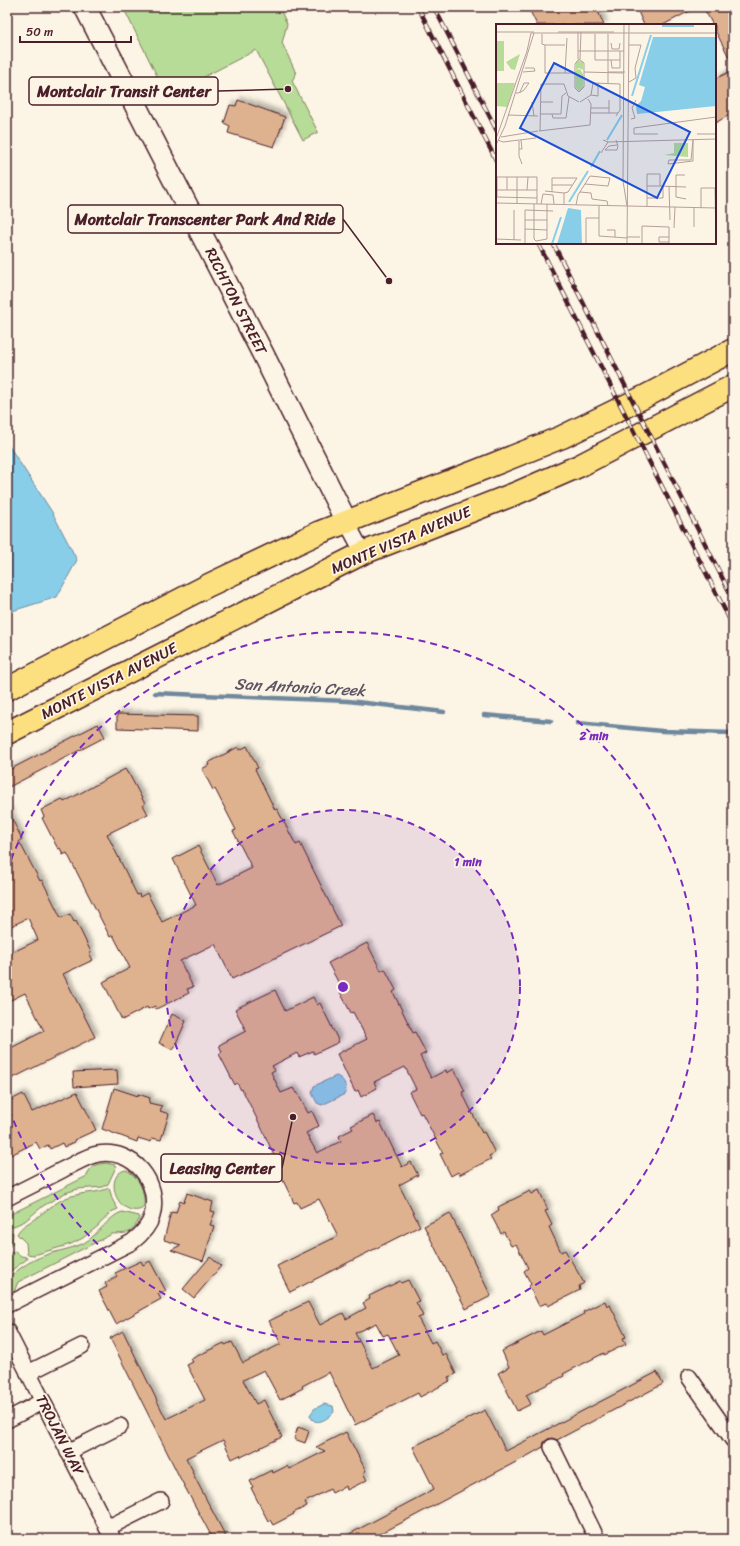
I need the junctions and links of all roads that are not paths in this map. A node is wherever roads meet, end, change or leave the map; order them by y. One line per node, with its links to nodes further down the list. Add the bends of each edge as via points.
1 (85, 7): 4 (street, RICHTON STREET, via 260,347)
2 (733, 350): 4 (main road, via 562,437)
3 (733, 386): 5 (main road, MONTE VISTA AVENUE, via 579,466)
4 (346, 521): 5 (street, RICHTON STREET); 6 (main road, via 209,584)
5 (363, 553): 7 (main road, MONTE VISTA AVENUE)
6 (7, 689)
7 (7, 733)
8 (7, 1198): 9 (street, via 91,1156 108,1154 131,1161 145,1173 151,1185 153,1205 148,1226 132,1242)
9 (7, 1305)
10 (7, 1331): 12 (street, TROJAN WAY)
11 (82, 1346): 12 (street)
12 (28, 1373): 14 (street, TROJAN WAY)
13 (689, 1377): 17 (street)
14 (43, 1401): 15 (street); 19 (street, TROJAN WAY)
15 (7, 1420)
16 (120, 1426): 19 (street)
17 (733, 1440)
18 (552, 1447): 22 (street)
19 (68, 1452): 21 (street, TROJAN WAY)
20 (161, 1501): 21 (street)
21 (110, 1533)
22 (597, 1539)

